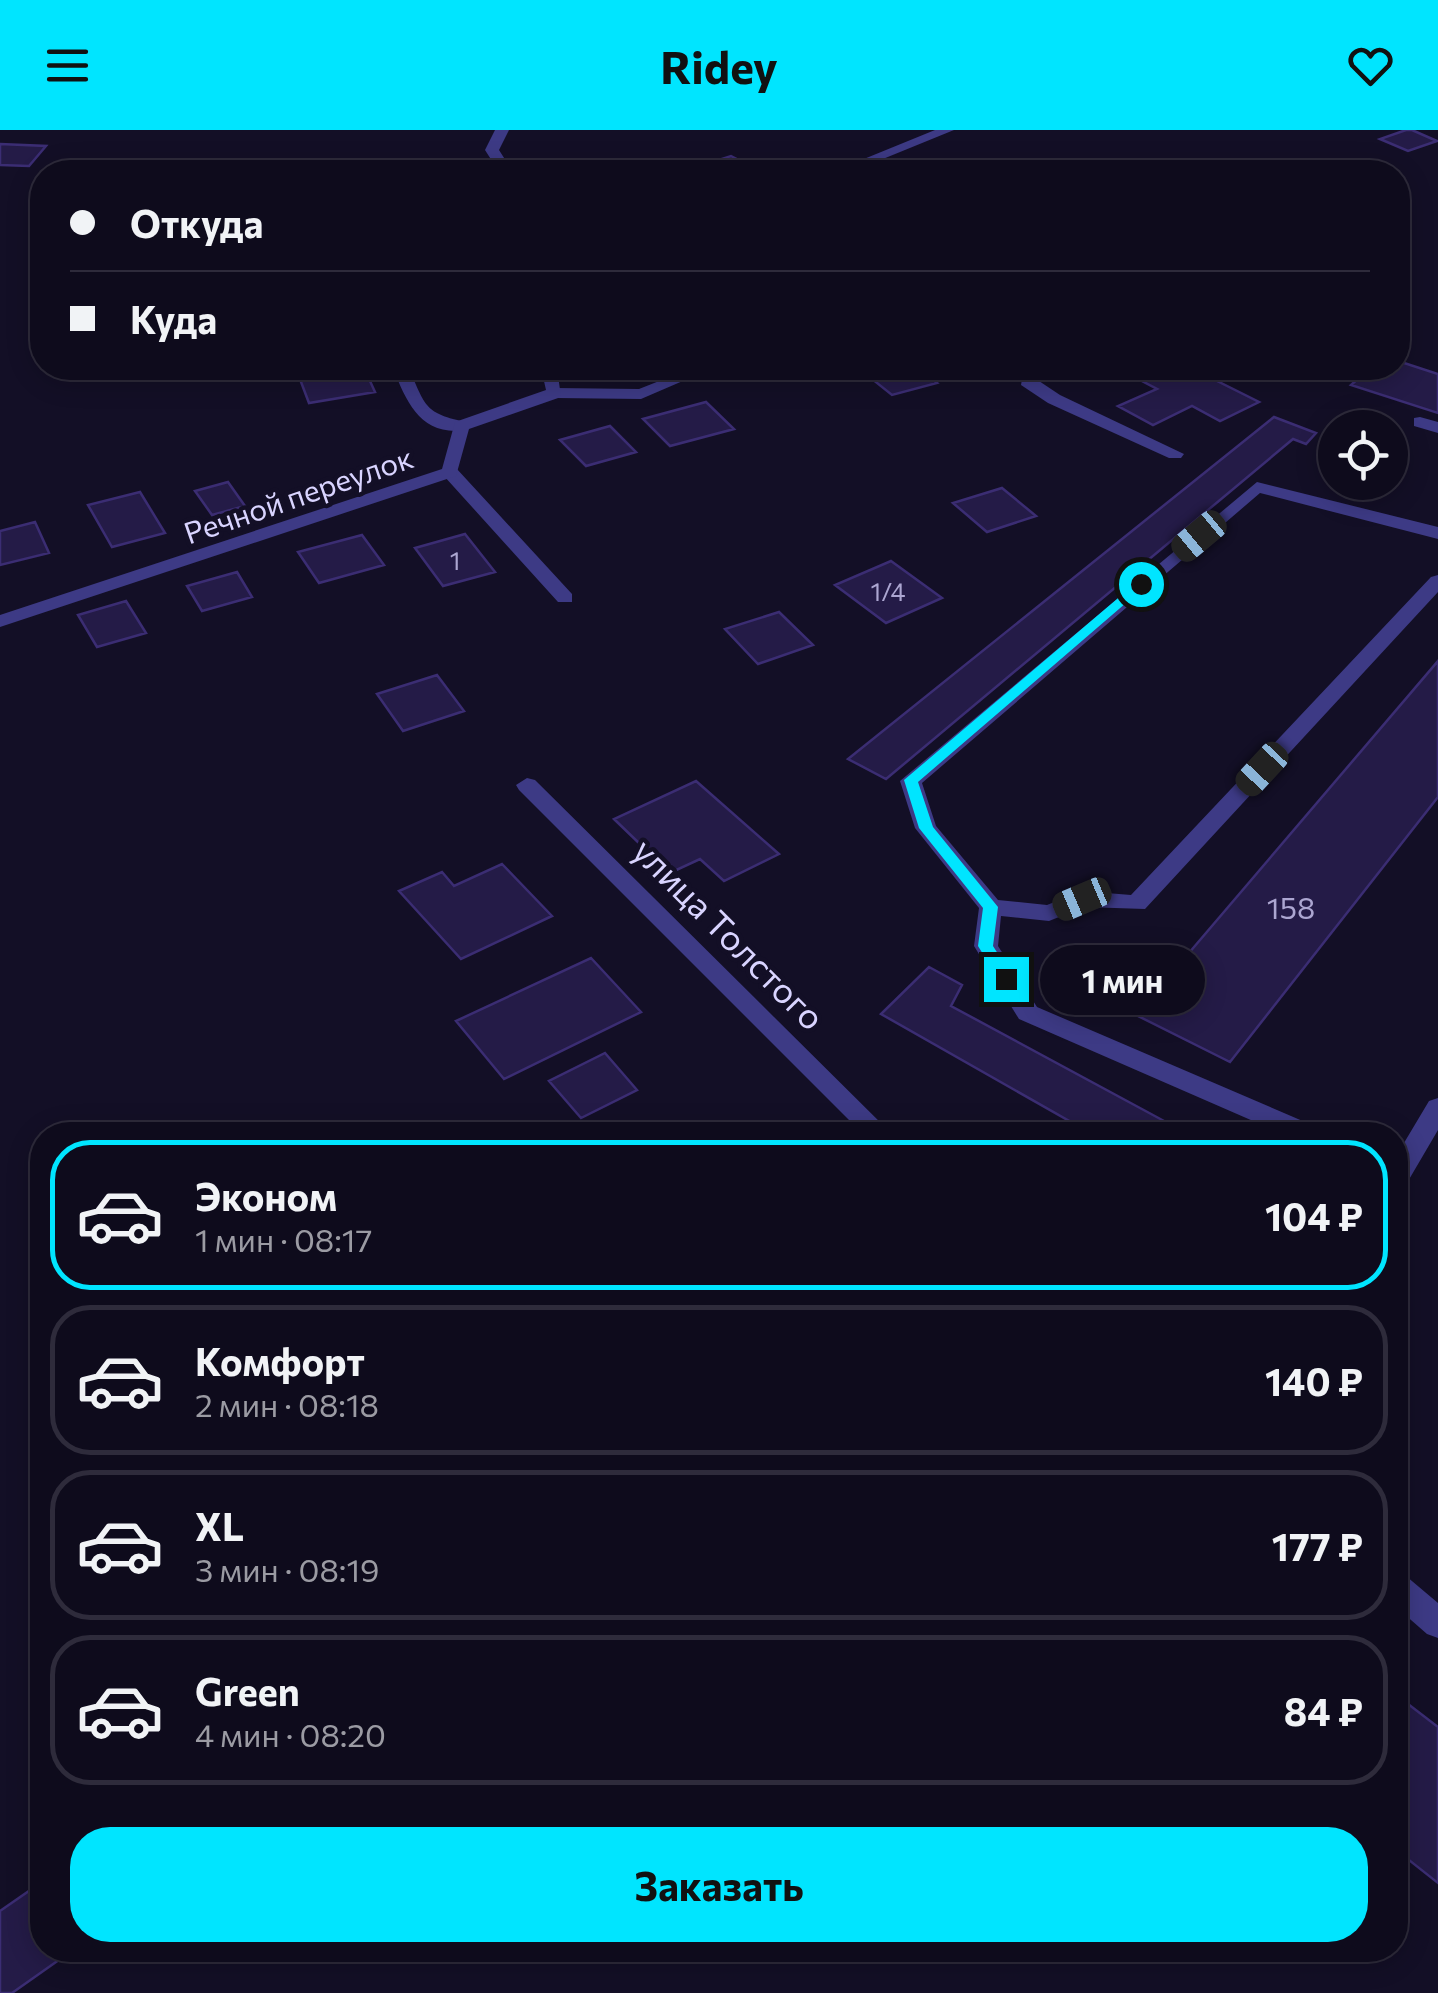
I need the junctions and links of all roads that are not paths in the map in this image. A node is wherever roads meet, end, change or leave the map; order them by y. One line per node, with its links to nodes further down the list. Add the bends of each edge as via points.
1 (499, 130): 3 (street, via 492,150)
2 (948, 130): 4 (street)
3 (498, 160)
4 (870, 160)
5 (407, 380): 10 (street, via 424,417 439,426)
6 (552, 380): 9 (street)
7 (675, 380): 9 (street, via 640,394)
8 (1027, 380): 11 (street, via 1054,399)
9 (555, 392): 10 (street)
10 (461, 426): 12 (street, Речной переулок)
11 (1175, 454)
12 (450, 472): 15 (street); 16 (street, Речной переулок)
13 (1438, 533): 18 (street, via 1257,486 911,780 926,828)
14 (1438, 581): 18 (street, via 1136,902 1082,899 1049,912)
15 (566, 598)
16 (0, 621)
17 (527, 785): 20 (street, улица Толстого)
18 (990, 907): 21 (street, via 986,946 1028,1013)
19 (1438, 1108): 22 (street)
20 (867, 1122)
21 (1280, 1122)
22 (1408, 1158)
23 (1408, 1597): 24 (street)
24 (1438, 1623)

